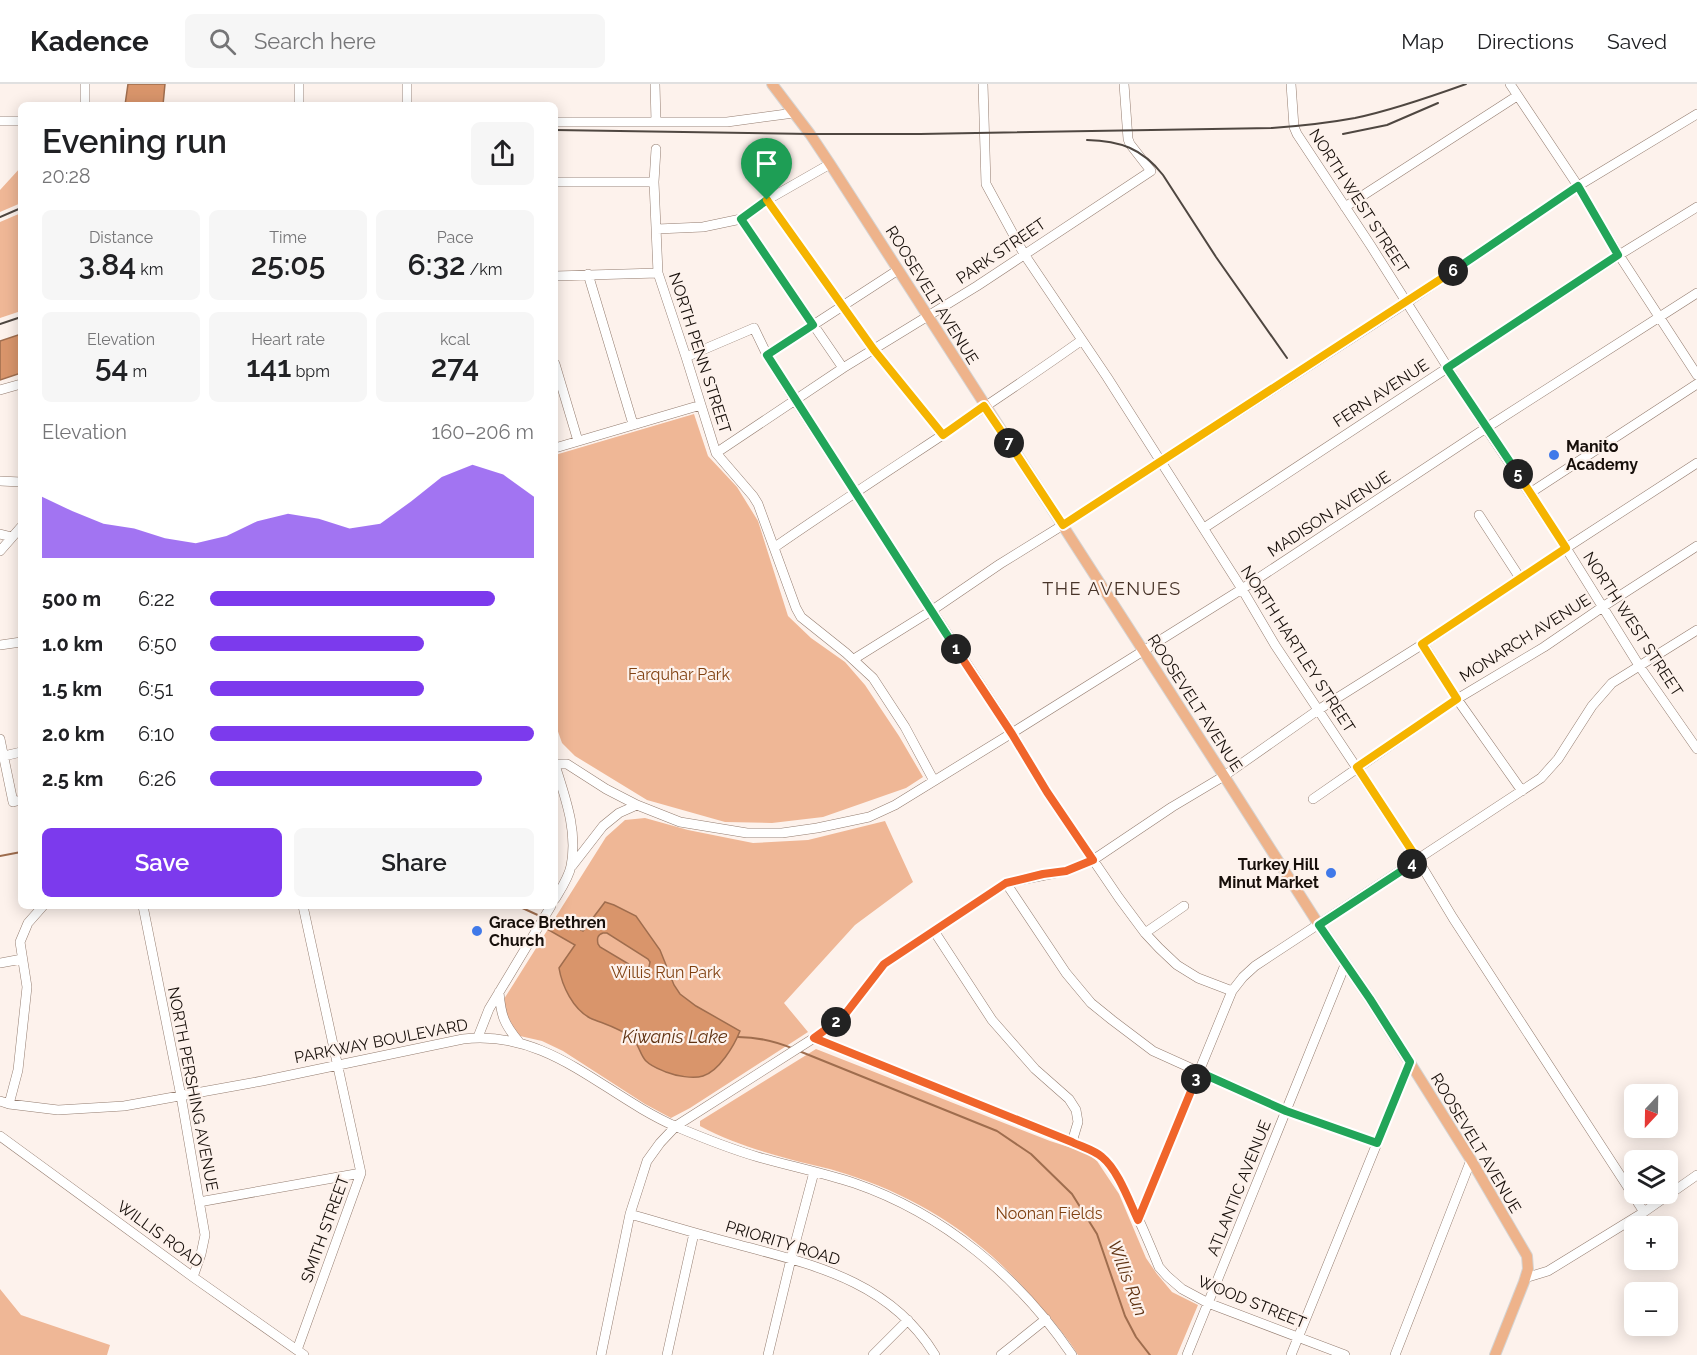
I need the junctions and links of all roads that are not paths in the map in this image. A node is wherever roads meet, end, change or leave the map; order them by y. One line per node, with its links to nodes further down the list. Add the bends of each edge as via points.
1 (85, 84): 11 (street)
2 (299, 84): 12 (street)
3 (407, 84): 13 (street)
4 (656, 84): 19 (street)
5 (772, 84): 14 (main road, ROOSEVELT AVENUE)
6 (983, 84): 30 (street, NORTH HARTLEY STREET, via 986,184)
7 (1124, 84): 30 (street, PARK STREET, via 1130,144 1151,171)
8 (1291, 84): 26 (street, NORTH WEST STREET, via 1295,130)
9 (1510, 84): 10 (street)
10 (1517, 96): 24 (street); 26 (street)
11 (85, 102)
12 (299, 102)
13 (407, 102)
14 (794, 113): 19 (street, via 727,122); 21 (main road, ROOSEVELT AVENUE)
15 (1697, 114): 24 (street)
16 (0, 121): 17 (street)
17 (18, 121)
18 (558, 122): 19 (street)
19 (656, 122)
20 (656, 149): 23 (street, NORTH PENN STREET)
21 (830, 164): 25 (street); 32 (main road, ROOSEVELT AVENUE)
22 (558, 182): 23 (street)
23 (654, 182): 29 (street, NORTH PENN STREET)
24 (1578, 186): 31 (street); 37 (street)
25 (767, 200): 28 (street); 38 (street)
26 (1345, 207): 37 (street, NORTH WEST STREET)
27 (1697, 207): 31 (street, FERN AVENUE)
28 (741, 219): 29 (street); 41 (street)
29 (657, 230): 33 (street, NORTH PENN STREET)
30 (1024, 254): 39 (street, PARK STREET); 42 (street, NORTH HARTLEY STREET)
31 (1618, 255): 40 (street); 47 (street, FERN AVENUE)
32 (898, 270): 38 (street); 39 (main road, ROOSEVELT AVENUE)
33 (657, 273): 34 (street); 45 (street, NORTH PENN STREET)
34 (588, 274): 35 (street); 56 (street)
35 (558, 276)
36 (1697, 293): 40 (street, MADISON AVENUE)
37 (1406, 303): 47 (street, NORTH WEST STREET); 62 (street)
38 (843, 305): 41 (street); 43 (street)
39 (928, 317): 43 (street, PARK STREET); 55 (main road, ROOSEVELT AVENUE)
40 (1659, 318): 49 (street); 57 (street, MADISON AVENUE)
41 (813, 325): 44 (street); 46 (street)
42 (1082, 340): 55 (street); 62 (street, NORTH HARTLEY STREET)
43 (874, 350): 46 (street, PARK STREET); 58 (street)
44 (767, 355): 45 (street, via 754,328); 53 (street)
45 (686, 357): 54 (street, NORTH PENN STREET)
46 (843, 368): 53 (street, PARK STREET)
47 (1447, 368): 57 (street, NORTH WEST STREET); 70 (street, FERN AVENUE)
48 (558, 374): 59 (street)
49 (1697, 375)
50 (1697, 384): 67 (street)
51 (18, 385): 52 (street)
52 (0, 390)
53 (795, 400): 61 (street, PARK STREET); 66 (street)
54 (701, 405): 56 (street); 61 (street, NORTH PENN STREET)
55 (984, 406): 58 (street); 69 (main road, ROOSEVELT AVENUE)
56 (633, 424): 59 (street)
57 (1486, 428): 67 (street, NORTH WEST STREET); 79 (street, MADISON AVENUE)
58 (943, 435): 66 (street)
59 (578, 441): 60 (street)
60 (558, 447)
61 (716, 453): 75 (street, NORTH PENN STREET, via 753,495)
62 (1161, 461): 69 (street); 70 (street, NORTH HARTLEY STREET)
63 (1697, 464): 76 (street)
64 (0, 482): 65 (street)
65 (18, 482)
66 (855, 492): 75 (street); 81 (street)
67 (1530, 493): 76 (street, NORTH WEST STREET)
68 (1479, 515): 78 (street)
69 (1063, 525): 81 (street); 86 (main road, ROOSEVELT AVENUE)
70 (1204, 528): 79 (street, NORTH HARTLEY STREET)
71 (18, 530): 73 (street)
72 (0, 534): 73 (street)
73 (12, 537): 77 (street)
74 (1697, 546): 80 (street, MONARCH AVENUE)
75 (775, 547): 87 (street, NORTH PENN STREET, via 801,617)
76 (1566, 548): 78 (street); 80 (street, NORTH WEST STREET)
77 (0, 551)
78 (1520, 578): 84 (street)
79 (1242, 589): 86 (street, MADISON AVENUE); 90 (street, NORTH HARTLEY STREET)
80 (1604, 606): 88 (street, NORTH WEST STREET); 89 (street, MONARCH AVENUE)
81 (931, 611): 87 (street); 91 (street)
82 (1697, 630): 88 (street)
83 (18, 642): 85 (street)
84 (1422, 644): 89 (street); 90 (street)
85 (0, 645)
86 (1143, 651): 91 (street, MADISON AVENUE); 99 (main road, ROOSEVELT AVENUE)
87 (854, 659): 100 (street, NORTH PENN STREET, via 873,678)
88 (1640, 667): 93 (street, NORTH WEST STREET); 101 (street, via 1612,683 1558,759)
89 (1457, 699): 97 (street, MONARCH AVENUE); 101 (street)
90 (1318, 710): 97 (street, NORTH HARTLEY STREET); 99 (street)
91 (1012, 734): 100 (street, MADISON AVENUE); 105 (street)
92 (0, 739): 95 (street)
93 (1697, 749)
94 (18, 753): 95 (street)
95 (2, 757): 103 (street)
96 (558, 764): 104 (street, MADISON AVENUE, via 567,764)
97 (1357, 767): 102 (street, MONARCH AVENUE); 106 (street, NORTH HARTLEY STREET)
98 (558, 774): 107 (street, via 573,834)
99 (1224, 776): 105 (street); 115 (main road, ROOSEVELT AVENUE)
100 (934, 781): 104 (street, MADISON AVENUE, via 869,817 782,833 747,834 680,822)
101 (1522, 791): 106 (street)
102 (1313, 799)
103 (17, 801)
104 (637, 806): 107 (street, via 619,813 603,826)
105 (1093, 860): 108 (street, via 1066,871); 117 (street)
106 (1418, 860): 115 (street); 141 (street, NORTH HARTLEY STREET)
107 (571, 866): 109 (street)
108 (1006, 883): 116 (street); 128 (street, via 1066,973 1092,1003 1153,1051)
109 (558, 894)
110 (1184, 906): 117 (street)
111 (40, 909): 118 (street, via 28,923 20,942)
112 (144, 909): 129 (street, NORTH PERSHING AVENUE)
113 (304, 909): 127 (street, SMITH STREET)
114 (549, 909): 122 (street)
115 (1319, 925): 120 (main road, ROOSEVELT AVENUE); 121 (street, via 1255,966)
116 (934, 931): 124 (street, via 884,964 843,1017); 134 (street, via 992,1020 1035,1069 1073,1104 1078,1122)
117 (1145, 933): 121 (street, via 1177,965)
118 (22, 959): 119 (street); 130 (street, via 27,987 18,1070)
119 (0, 963)
120 (1345, 965): 126 (main road, ROOSEVELT AVENUE); 131 (street, ATLANTIC AVENUE)
121 (1232, 991): 128 (street)
122 (499, 992): 123 (street); 125 (street, via 501,1016)
123 (478, 1037): 125 (street, PARKWAY BOULEVARD); 127 (street, PARKWAY BOULEVARD)
124 (810, 1041): 132 (street); 134 (street, WOOD STREET)
125 (519, 1042): 132 (street, PARKWAY BOULEVARD, via 561,1058)
126 (1410, 1062): 135 (street); 136 (main road, ROOSEVELT AVENUE)
127 (337, 1065): 129 (street, PARKWAY BOULEVARD); 138 (street, SMITH STREET)
128 (1199, 1072): 131 (street); 143 (street)
129 (181, 1096): 130 (street, PARKWAY BOULEVARD, via 124,1106 58,1110); 140 (street, NORTH PERSHING AVENUE)
130 (4, 1103)
131 (1286, 1111): 135 (street); 148 (street, ATLANTIC AVENUE)
132 (676, 1126): 137 (street, PARKWAY BOULEVARD, via 755,1156); 142 (street, via 647,1161)
133 (0, 1137): 146 (street, WILLIS ROAD)
134 (1072, 1142): 143 (street, WOOD STREET, via 1102,1157)
135 (1377, 1143): 151 (street)
136 (1471, 1160): 147 (main road, ROOSEVELT AVENUE, via 1527,1256); 163 (street)
137 (814, 1172): 145 (street); 149 (street, PARKWAY BOULEVARD, via 894,1200 954,1234 1011,1281)
138 (361, 1173): 140 (street); 152 (street, SMITH STREET)
139 (1697, 1175): 141 (street)
140 (199, 1202): 146 (street, NORTH PERSHING AVENUE, via 205,1235)
141 (1644, 1212): 147 (street, via 1548,1270)
142 (630, 1214): 144 (street, PRIORITY ROAD); 153 (street)
143 (1138, 1220): 148 (street, WOOD STREET, via 1159,1267 1182,1289)
144 (694, 1233): 145 (street, PRIORITY ROAD); 154 (street)
145 (791, 1259): 150 (street, PRIORITY ROAD, via 852,1280 881,1297); 155 (street)
146 (193, 1276): 152 (street, WILLIS ROAD)
147 (1525, 1278): 164 (main road, ROOSEVELT AVENUE)
148 (1208, 1303): 151 (street, WOOD STREET); 160 (street, ATLANTIC AVENUE)
149 (1046, 1319): 158 (street); 159 (street, PARKWAY BOULEVARD)
150 (908, 1320): 156 (street); 157 (street, PRIORITY ROAD)
151 (1299, 1337): 161 (street); 162 (street, WOOD STREET)
152 (301, 1352)
153 (601, 1355)
154 (667, 1355)
155 (768, 1355)
156 (873, 1355)
157 (935, 1355)
158 (1001, 1355)
159 (1072, 1355)
160 (1187, 1355)
161 (1291, 1355)
162 (1345, 1355)
163 (1395, 1355)
164 (1495, 1355)

